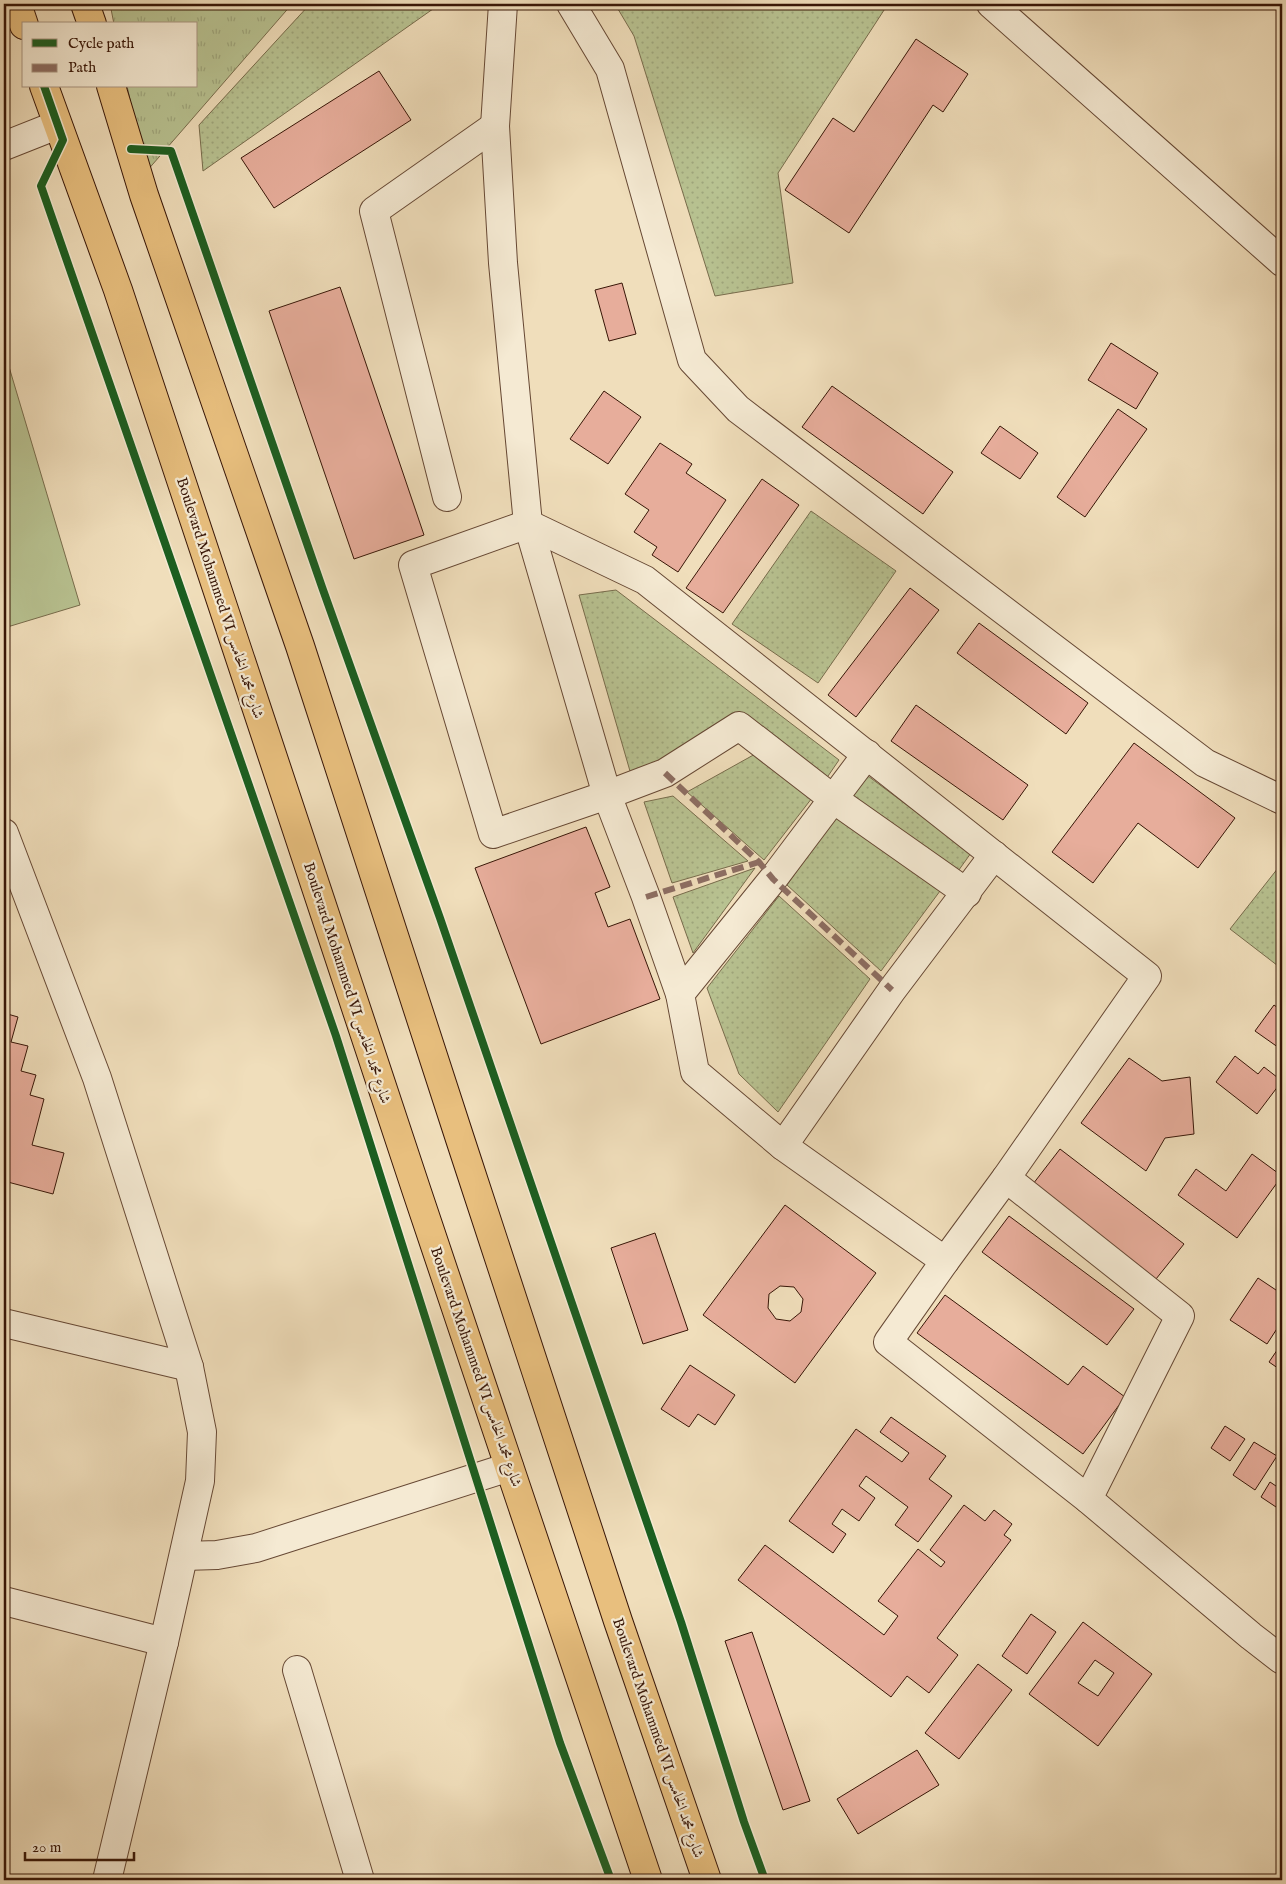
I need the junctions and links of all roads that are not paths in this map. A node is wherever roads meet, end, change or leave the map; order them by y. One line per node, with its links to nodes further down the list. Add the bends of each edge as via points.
1 (17, 4): 6 (main road)
2 (85, 4): 7 (main road)
3 (503, 4): 11 (street)
4 (571, 4): 19 (street, via 610,69 692,360 738,408 1205,764)
5 (991, 4): 13 (street)
6 (23, 22)
7 (91, 22)
8 (45, 88): 10 (main road, Boulevard Mohammed VI شارع محمد الخامس)
9 (112, 88): 39 (main road, Boulevard Mohammed VI شارع محمد الخامس, via 144,195 300,646 540,1385)
10 (57, 125): 12 (street); 29 (main road, Boulevard Mohammed VI شارع محمد الخامس, via 118,290)
11 (495, 126): 14 (street, via 374,211); 15 (street, via 503,264)
12 (4, 146)
13 (1282, 262)
14 (447, 497)
15 (528, 524): 16 (street, via 645,580); 17 (street); 17 (street, via 412,565 493,834)
16 (867, 754): 18 (street); 21 (street)
17 (607, 795): 18 (street, via 665,773 739,726); 23 (street)
18 (832, 798): 22 (street); 23 (street, via 773,879)
19 (1282, 800)
20 (4, 837): 28 (street, via 97,1078)
21 (994, 855): 22 (street); 25 (street, via 1147,976)
22 (966, 893): 24 (street, via 892,990)
23 (680, 994): 24 (street, via 695,1072)
24 (783, 1146): 26 (street)
25 (1006, 1178): 26 (street); 30 (street, via 1180,1316)
26 (944, 1261): 30 (street, via 888,1342)
27 (4, 1323): 28 (street)
28 (189, 1367): 31 (street, via 202,1432 200,1481)
29 (509, 1467): 31 (street, via 256,1548 217,1555); 38 (main road, Boulevard Mohammed VI شارع محمد الخامس)
30 (1088, 1499): 34 (street)
31 (184, 1556): 33 (street)
32 (4, 1600): 33 (street)
33 (164, 1642): 36 (street)
34 (1282, 1660)
35 (297, 1670): 37 (street)
36 (107, 1880)
37 (360, 1880)
38 (648, 1880)
39 (707, 1880)

